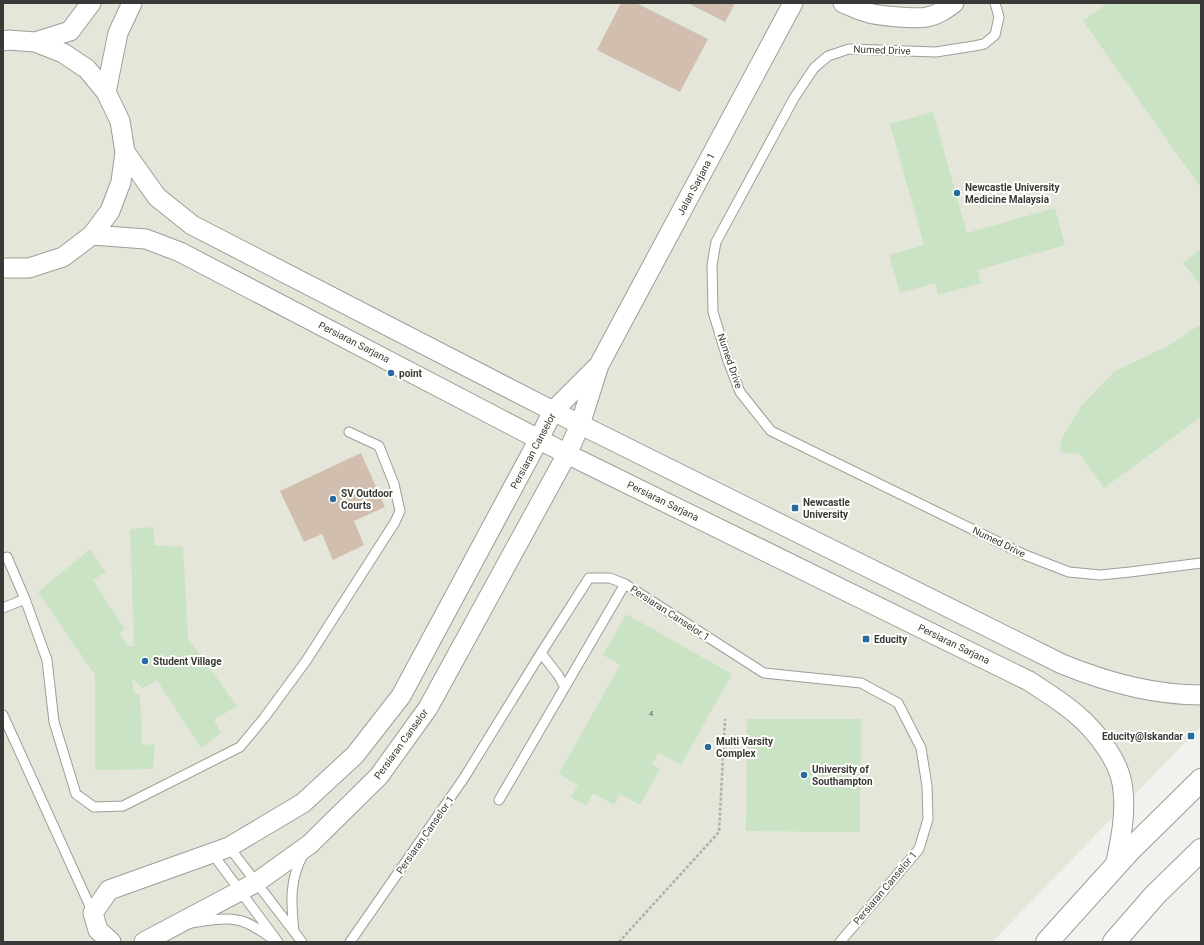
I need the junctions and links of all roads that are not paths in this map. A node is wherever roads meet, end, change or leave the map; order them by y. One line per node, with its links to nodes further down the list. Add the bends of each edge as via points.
1 (91, 3): 8 (street, via 70,31)
2 (132, 3): 9 (street, via 118,33)
3 (793, 3): 13 (street, Jalan Sarjana 1)
4 (843, 3): 5 (street, via 867,13 927,17 938,14)
5 (954, 3)
6 (995, 3): 20 (lane, Numed Drive, via 999,16 995,35 984,44 936,52 848,49 828,56 814,68 794,98 716,242 712,265 714,312 728,361 740,392 771,431 1025,555 1069,572 1100,575)
7 (3, 41): 8 (street)
8 (35, 42): 9 (street, via 63,53 88,70)
9 (106, 92): 10 (street, via 120,121)
10 (125, 152): 11 (street, via 122,182 110,211); 14 (street, via 158,197 192,224)
11 (92, 235): 12 (street, via 63,257 29,268); 17 (street, Persiaran Sarjana, via 146,239 180,252)
12 (3, 268)
13 (599, 364): 14 (street, Persiaran Canselor); 15 (street, Persiaran Canselor)
14 (553, 412): 15 (street); 17 (street, Persiaran Canselor)
15 (580, 425): 18 (street, Persiaran Canselor); 26 (street, via 1062,664 1124,685 1179,695)
16 (349, 432): 22 (lane, via 379,446 394,484 400,511 306,661 240,747 123,806 94,807 76,794 54,722 47,660)
17 (540, 439): 18 (street, Persiaran Sarjana); 31 (street, Persiaran Canselor, via 401,696 355,756 303,803)
18 (567, 454): 30 (street, Persiaran Canselor, via 428,708 380,776); 34 (street, Persiaran Sarjana, via 1029,681 1067,706 1094,730 1112,757 1122,780 1123,812)
19 (3, 558): 22 (lane, via 7,557)
20 (1201, 563)
21 (624, 584): 24 (lane, Persiaran Canselor 1, via 610,578 589,578); 25 (lane); 45 (lane, Persiaran Canselor 1, via 764,673 861,683 898,702 921,748 927,786 928,819 919,849)
22 (25, 599): 23 (lane)
23 (3, 608)
24 (542, 652): 25 (lane); 44 (lane, Persiaran Canselor 1, via 464,778)
25 (565, 687): 29 (lane)
26 (1201, 695)
27 (3, 715): 37 (lane)
28 (1201, 780): 34 (highway)
29 (499, 800)
30 (310, 844): 35 (street, Persiaran Canselor); 39 (lane, via 299,863 292,885)
31 (229, 847): 33 (street, Persiaran Canselor); 35 (lane)
32 (1201, 850): 47 (highway, via 1155,895)
33 (212, 853): 36 (lane); 37 (street, Persiaran Canselor, via 109,890)
34 (1116, 866): 46 (highway)
35 (257, 882): 36 (street, Persiaran Canselor); 39 (lane)
36 (240, 891): 38 (street, Persiaran Canselor); 42 (lane)
37 (93, 913): 40 (street, via 98,930)
38 (176, 925): 41 (street, Persiaran Canselor); 42 (lane, via 238,920 251,925)
39 (294, 931): 43 (lane)
40 (111, 942)
41 (144, 942)
42 (277, 942)
43 (302, 942)
44 (350, 942)
45 (840, 942)
46 (1047, 942)
47 (1114, 942)

